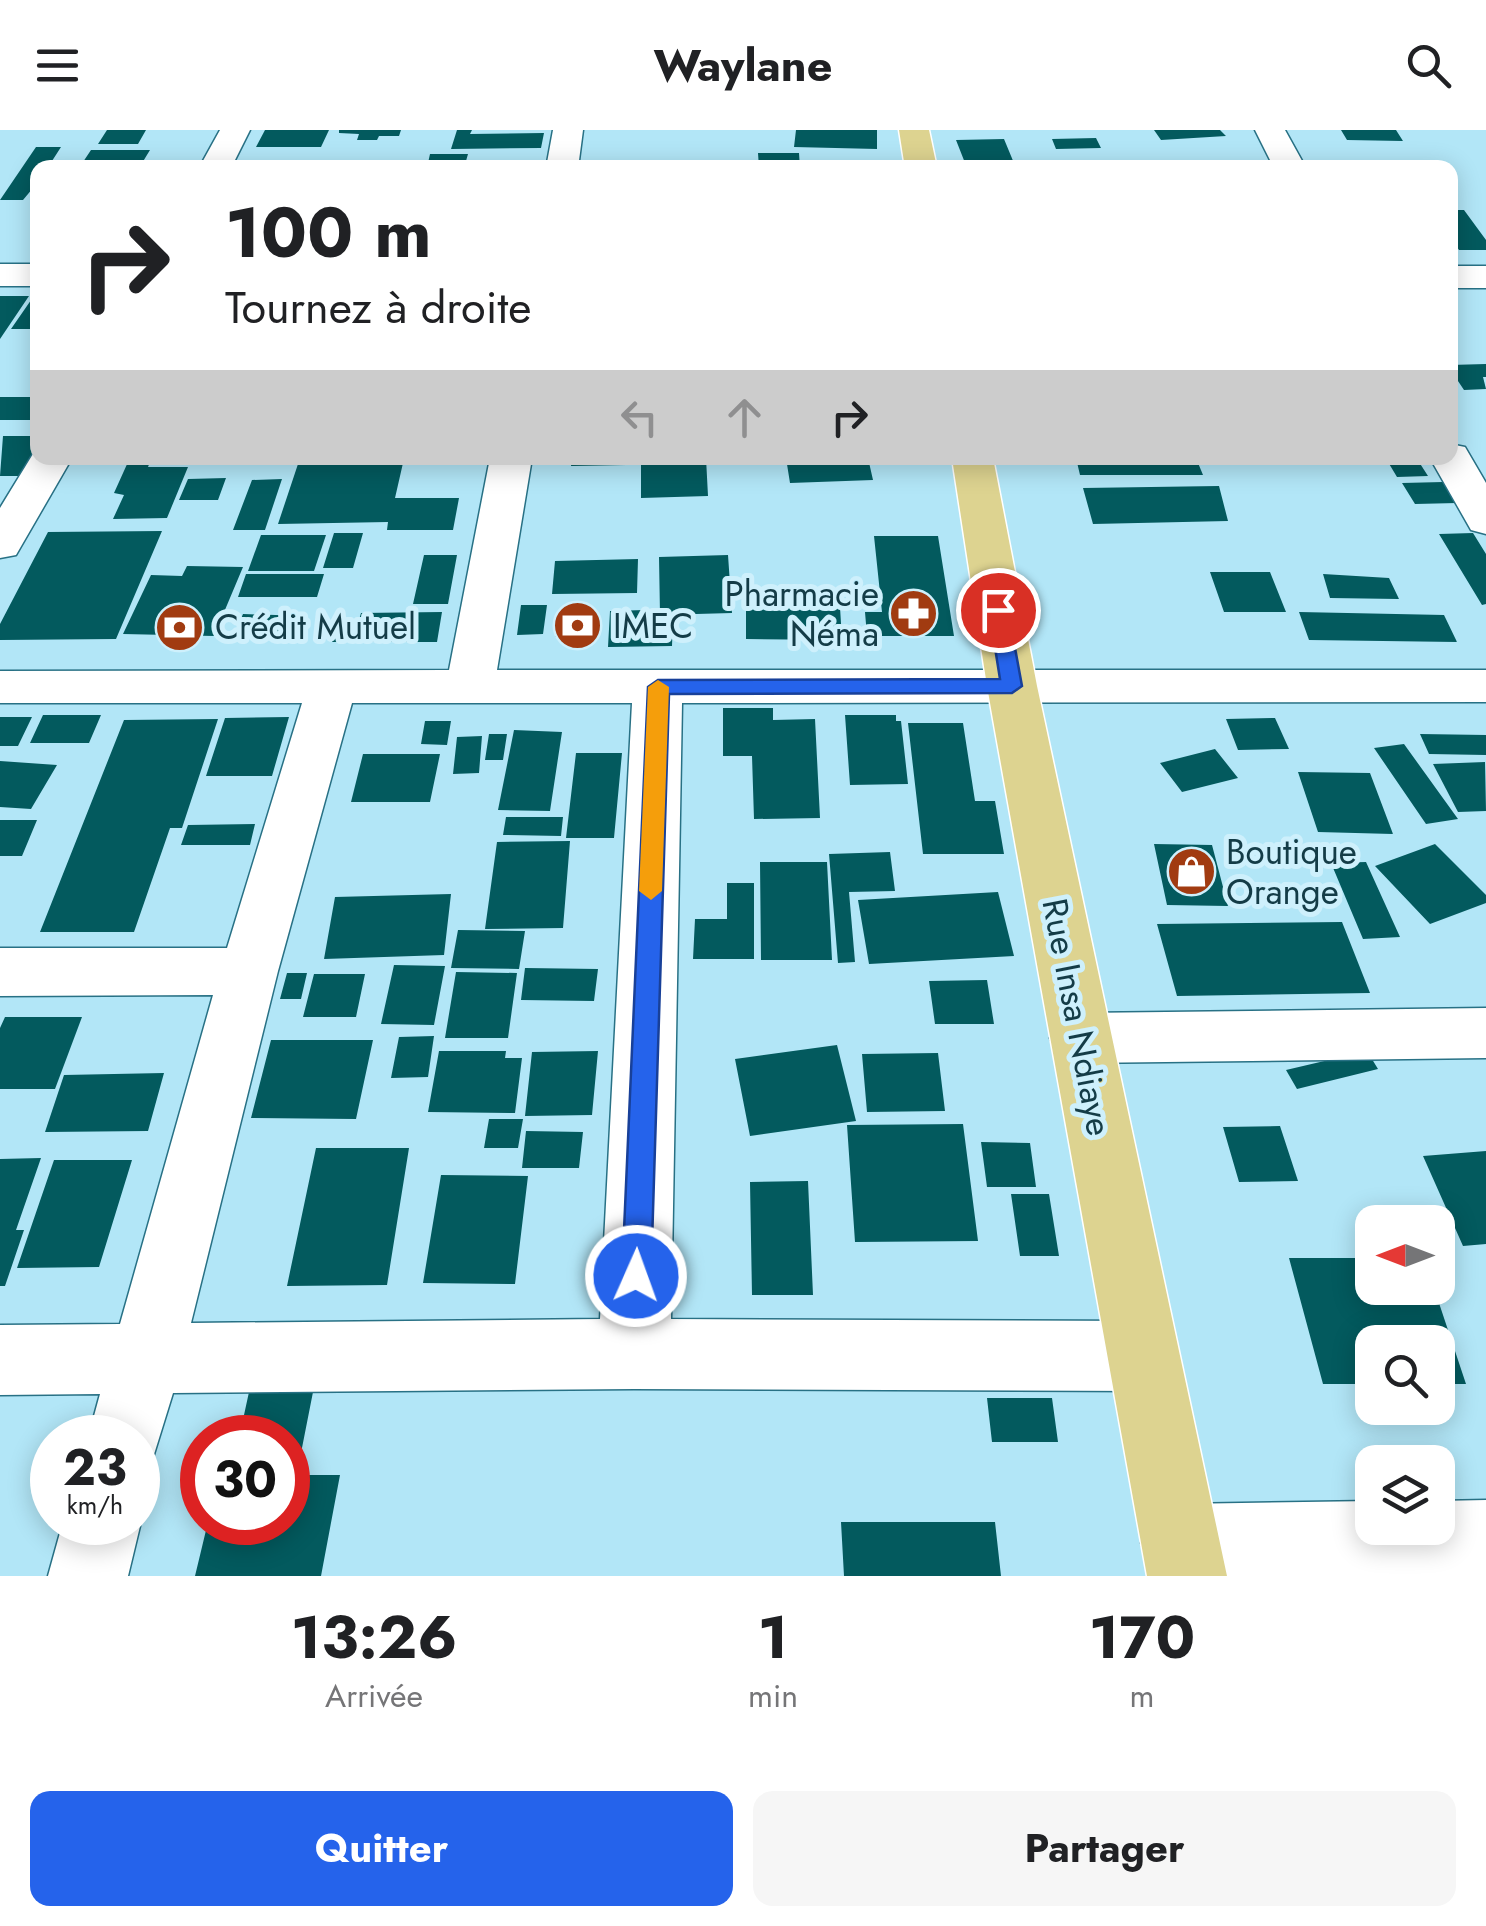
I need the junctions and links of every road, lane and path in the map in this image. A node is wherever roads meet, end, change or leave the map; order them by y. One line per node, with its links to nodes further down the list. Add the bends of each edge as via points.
1 (235, 130): 5 (street)
2 (568, 130): 6 (street)
3 (914, 130): 7 (main road)
4 (1270, 130): 8 (street)
5 (219, 160)
6 (563, 160)
7 (919, 160)
8 (1286, 160)
9 (0, 275): 10 (street)
10 (30, 275)
11 (1458, 278): 12 (street)
12 (1486, 278)
13 (1486, 450): 14 (street)
14 (1458, 452)
15 (47, 465): 20 (street)
16 (510, 465): 25 (street)
17 (973, 465): 23 (main road, Rue Insa Ndiaye)
18 (1456, 465): 19 (street)
19 (1486, 521)
20 (0, 545)
21 (0, 686): 22 (street)
22 (332, 686): 25 (street); 27 (street)
23 (1012, 686): 24 (street); 26 (street); 30 (main road, Rue Insa Ndiaye)
24 (1486, 686)
25 (470, 687): 26 (street)
26 (658, 687): 31 (street)
27 (249, 971): 28 (street); 34 (street)
28 (0, 972)
29 (1486, 1033): 30 (street)
30 (1081, 1038): 32 (main road, Rue Insa Ndiaye)
31 (634, 1354): 32 (street); 34 (street)
32 (1143, 1356): 38 (main road, Rue Insa Ndiaye)
33 (0, 1360): 34 (street)
34 (146, 1360): 35 (street)
35 (131, 1415)
36 (1486, 1539): 38 (street)
37 (96, 1545): 39 (street)
38 (1184, 1560)
39 (88, 1576)

